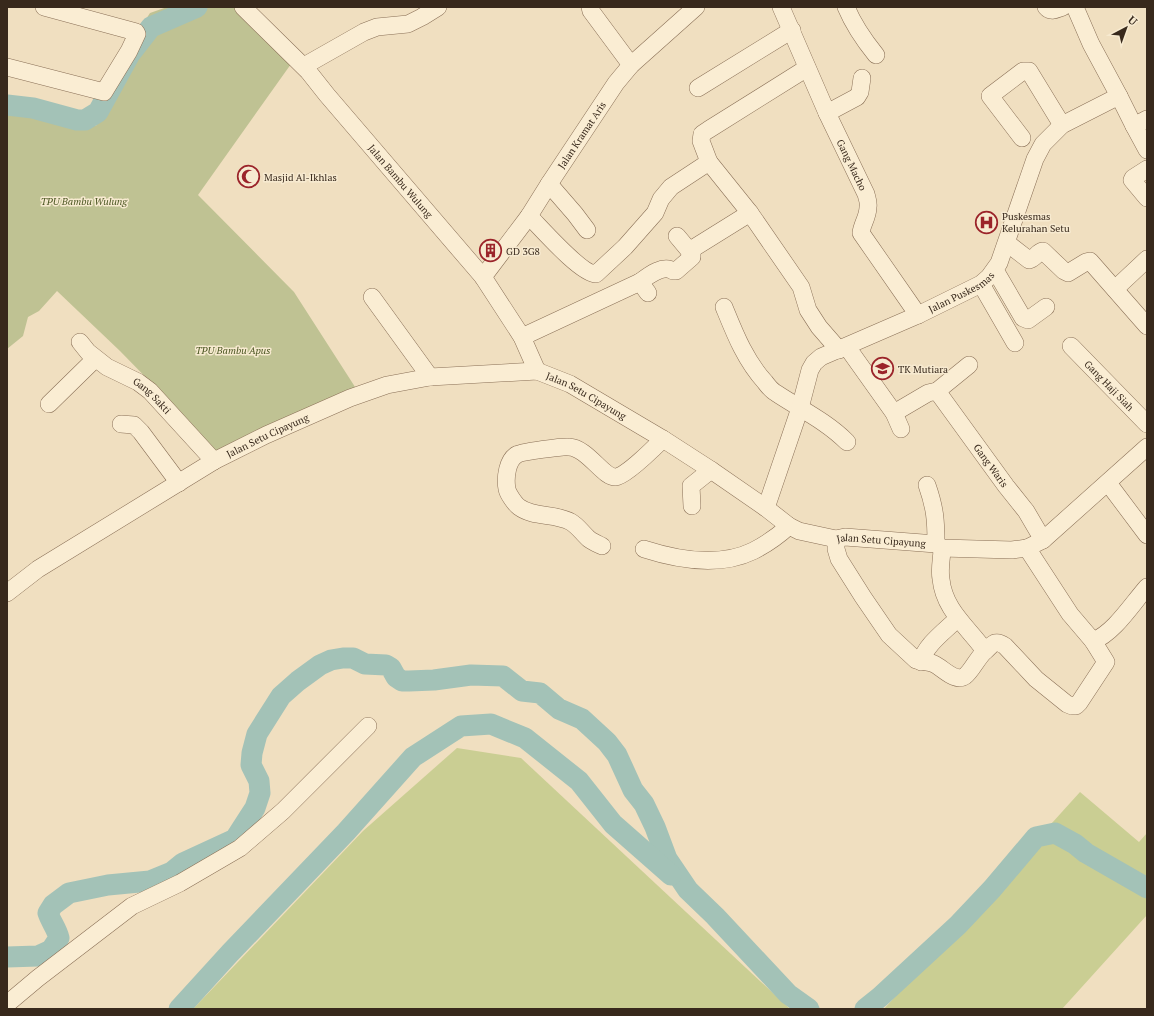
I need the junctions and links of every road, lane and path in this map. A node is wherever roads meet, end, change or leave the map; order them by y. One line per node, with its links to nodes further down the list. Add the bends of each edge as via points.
1 (44, 7): 15 (street, via 137,34 104,92)
2 (438, 7): 14 (street, via 408,24 377,27 364,32)
3 (590, 7): 13 (street)
4 (696, 7): 13 (street, Jalan Kramat Aris)
5 (781, 7): 11 (street, Gang Macho)
6 (846, 7): 12 (street, via 861,38)
7 (1046, 7): 8 (street, via 1053,11)
8 (1063, 7)
9 (1074, 7): 19 (street)
10 (244, 8): 14 (street, Jalan Bambu Wulung)
11 (792, 30): 16 (street, Gang Macho); 18 (street)
12 (876, 55)
13 (631, 65): 27 (street, Jalan Kramat Aris, via 616,83)
14 (304, 66): 37 (street, Jalan Bambu Wulung)
15 (7, 67)
16 (807, 68): 20 (street, Gang Macho); 25 (street, via 702,134 701,140)
17 (862, 78): 20 (street, via 857,97)
18 (698, 88)
19 (1119, 96): 21 (street); 22 (street, Jalan Puskesmas)
20 (827, 113): 43 (street, Gang Macho, via 866,194 869,206 861,233)
21 (1141, 123): 24 (street)
22 (1062, 125): 23 (street, via 1029,71 1023,71 990,96); 33 (street, Jalan Puskesmas, via 1044,144 1035,159)
23 (1022, 138)
24 (1147, 150)
25 (709, 162): 29 (street); 30 (street, via 671,187 660,199 655,213 625,247 596,274 572,258)
26 (1147, 169): 28 (street, via 1132,180)
27 (549, 184): 30 (street, Jalan Kramat Aris); 31 (street)
28 (1147, 198)
29 (750, 213): 34 (street); 49 (street, via 801,287 808,310 819,326)
30 (529, 216): 37 (street, Jalan Kramat Aris)
31 (587, 230)
32 (677, 236): 34 (street)
33 (1006, 243): 36 (street, Jalan Puskesmas); 39 (street, via 1029,260 1043,251 1068,273 1090,261)
34 (689, 251): 45 (street, via 692,257 676,271 666,268 653,274 644,288)
35 (1147, 259): 39 (street)
36 (995, 270): 38 (street, Jalan Puskesmas); 42 (street, via 1022,318 1028,320)
37 (483, 277): 45 (street, Jalan Bambu Wulung)
38 (981, 284): 43 (street, Jalan Puskesmas); 47 (street)
39 (1115, 289): 44 (street)
40 (372, 297): 53 (street)
41 (724, 307): 56 (street, via 738,342 756,372 774,393)
42 (1046, 307)
43 (918, 315): 49 (street, Jalan Puskesmas)
44 (1147, 326)
45 (522, 337): 52 (street, Jalan Bambu Wulung)
46 (80, 342): 50 (street, Gang Sakti)
47 (1015, 344)
48 (1071, 346): 59 (street, Gang Haji Siah)
49 (843, 348): 56 (street, Jalan Puskesmas, via 817,360 812,366); 57 (street)
50 (95, 359): 55 (street); 64 (street, Gang Sakti, via 150,391)
51 (969, 365): 54 (street)
52 (537, 371): 53 (street, Jalan Setu Cipayung); 61 (street, Jalan Setu Cipayung, via 570,384)
53 (430, 377): 64 (street, Jalan Setu Cipayung, via 387,385 350,398 279,428)
54 (937, 391): 57 (street, via 928,393); 74 (street, Gang Waris, via 1026,511)
55 (49, 404)
56 (800, 408): 62 (street, via 830,427); 70 (street, Jalan Puskesmas)
57 (894, 413): 60 (street)
58 (121, 424): 66 (street, via 134,426 141,432)
59 (1147, 424)
60 (901, 429)
61 (663, 439): 65 (street, Jalan Setu Cipayung); 75 (street, via 626,473 614,478 583,452 569,447 518,453 509,462 507,490 518,506 533,513 572,522 589,539)
62 (847, 442)
63 (1147, 447): 67 (street, Jalan Setu Cipayung)
64 (214, 461): 66 (street, Jalan Setu Cipayung)
65 (711, 470): 69 (street, via 691,486); 70 (street, Jalan Setu Cipayung)
66 (179, 483): 80 (street, Jalan Setu Cipayung, via 38,569)
67 (1108, 483): 72 (street); 74 (street, Jalan Setu Cipayung)
68 (927, 485): 76 (street, via 934,503)
69 (692, 506)
70 (766, 508): 71 (street, Jalan Setu Cipayung)
71 (789, 526): 73 (street, Jalan Setu Cipayung, via 799,531); 78 (street, via 774,539 752,551 721,559 701,561)
72 (1147, 535)
73 (836, 539): 76 (street, Jalan Setu Cipayung, via 845,537); 84 (street, via 839,559 846,572 889,635)
74 (1043, 540): 77 (street, Jalan Setu Cipayung)
75 (602, 546)
76 (939, 546): 77 (street, Jalan Setu Cipayung, via 1012,550); 81 (street, via 943,591)
77 (1027, 548): 82 (street, via 1070,614)
78 (644, 549)
79 (1147, 587): 82 (street, via 1110,632)
80 (7, 593)
81 (957, 619): 83 (street); 84 (street, via 931,644 923,654)
82 (1093, 641): 83 (street, via 1106,662 1076,706 1067,704 1036,679 999,642)
83 (985, 651): 84 (street, via 967,675 961,678 955,678 934,664)
84 (921, 662)
85 (368, 726): 86 (street, via 283,811 240,848 180,883 132,906)
86 (7, 1004)

